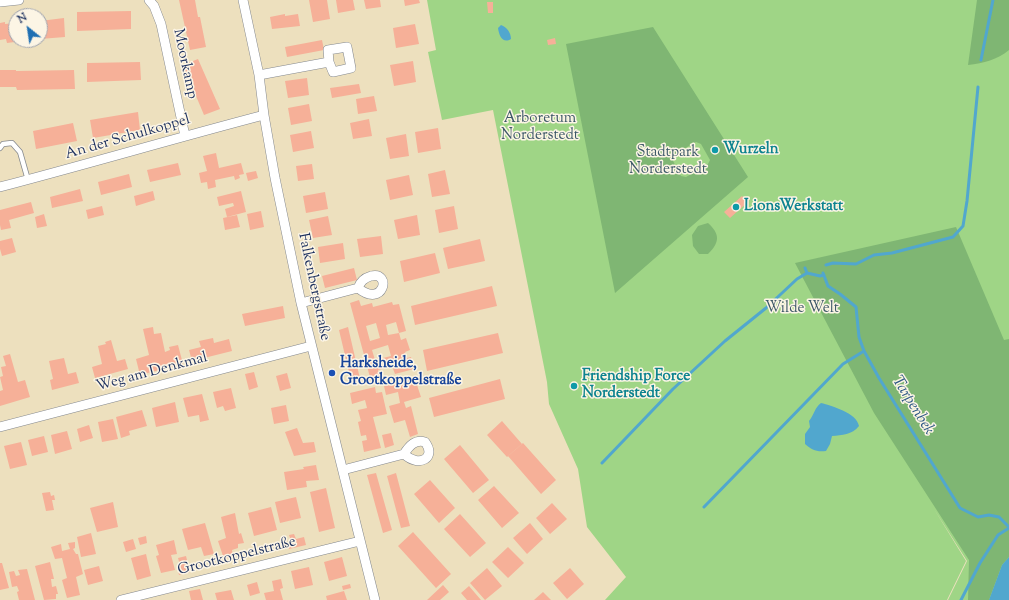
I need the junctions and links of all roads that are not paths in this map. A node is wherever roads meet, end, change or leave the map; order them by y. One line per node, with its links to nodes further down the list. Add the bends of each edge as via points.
1 (19, 0): 4 (street)
2 (149, 0): 8 (street, Moorkamp, via 161,24)
3 (243, 0): 6 (street, Falkenbergstraße)
4 (0, 2)
5 (329, 62): 6 (street)
6 (259, 75): 7 (street, Falkenbergstraße)
7 (264, 115): 8 (street, An der Schulkoppel); 13 (street, Falkenbergstraße)
8 (185, 136): 10 (street, An der Schulkoppel)
9 (0, 148): 10 (lane, via 3,144 12,143 20,152)
10 (28, 180): 11 (street, An der Schulkoppel)
11 (0, 187)
12 (358, 288): 13 (street)
13 (301, 303): 14 (street, Falkenbergstraße)
14 (311, 346): 15 (street, Weg am Denkmal); 17 (street, Falkenbergstraße)
15 (0, 427)
16 (404, 454): 17 (street)
17 (343, 470): 18 (street, Falkenbergstraße)
18 (360, 541): 19 (street, Grootkoppelstraße); 20 (street, Falkenbergstraße)
19 (121, 600)
20 (375, 600)

